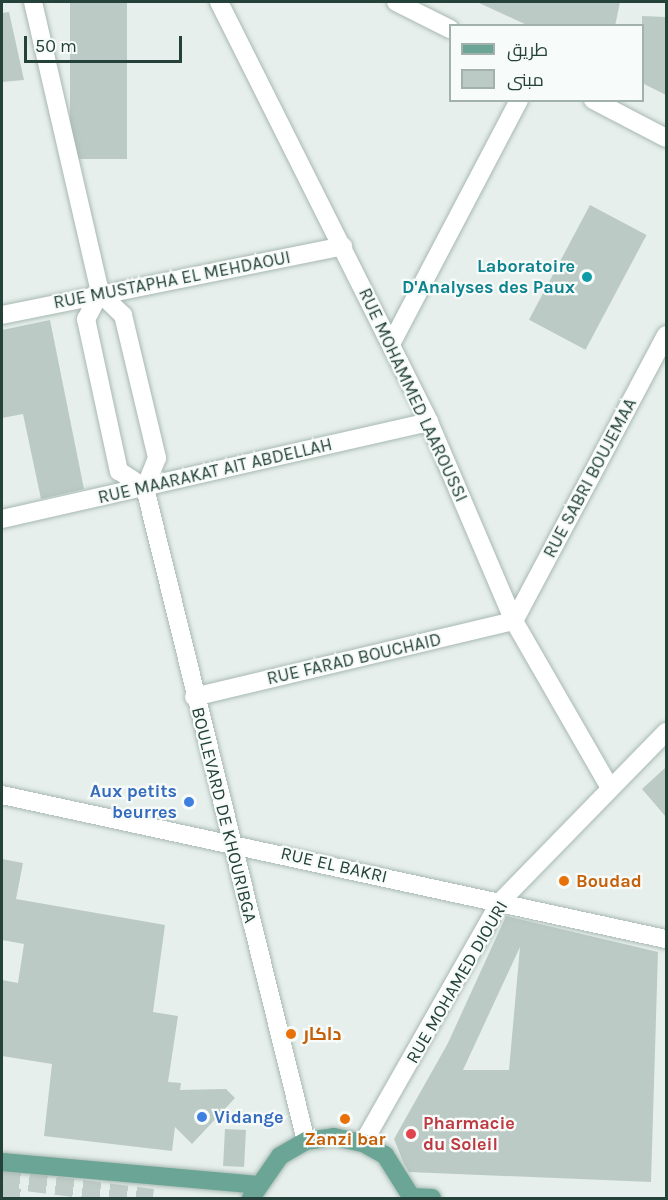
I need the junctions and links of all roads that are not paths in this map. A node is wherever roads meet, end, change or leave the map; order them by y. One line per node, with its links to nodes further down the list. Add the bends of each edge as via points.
1 (33, 2): 9 (street)
2 (219, 2): 8 (street, RUE MOHAMMED LAAROUSSI)
3 (396, 2): 4 (street)
4 (449, 28)
5 (518, 102): 12 (street)
6 (597, 102): 7 (street)
7 (666, 138)
8 (343, 246): 9 (street, RUE MUSTAPHA EL MEHDAOUI); 12 (street, RUE MOHAMMED LAAROUSSI)
9 (100, 293): 10 (street, RUE MUSTAPHA EL MEHDAOUI); 14 (street, via 123,315 157,458); 14 (street, via 86,319 119,471)
10 (2, 315)
11 (666, 335): 16 (street, RUE SABRI BOUJEMAA)
12 (390, 344): 13 (street, RUE MOHAMMED LAAROUSSI)
13 (429, 422): 14 (street, RUE MAARAKAT AIT ABDELLAH); 16 (street, RUE MOHAMMED LAAROUSSI)
14 (145, 488): 15 (street, RUE MAARAKAT AIT ABDELLAH); 17 (street, BOULEVARD DE KHOURIBGA)
15 (2, 519)
16 (514, 621): 17 (street, RUE FARAD BOUCHAID); 19 (street, RUE MOHAMMED LAAROUSSI)
17 (194, 697): 21 (street, BOULEVARD DE KHOURIBGA)
18 (666, 732): 19 (street, RUE MOHAMED DIOURI)
19 (609, 786): 22 (street, RUE MOHAMED DIOURI)
20 (2, 795): 21 (street, RUE EL BAKRI)
21 (234, 842): 22 (street, RUE EL BAKRI); 24 (street, BOULEVARD DE KHOURIBGA)
22 (500, 902): 23 (street, RUE EL BAKRI); 25 (street, RUE MOHAMED DIOURI)
23 (666, 939)
24 (306, 1141): 25 (main road, via 334,1137); 27 (main road, via 275,1161)
25 (363, 1143): 28 (main road, via 397,1167)
26 (2, 1162): 27 (main road)
27 (255, 1192)
28 (412, 1198): 29 (main road)
29 (432, 1198)

